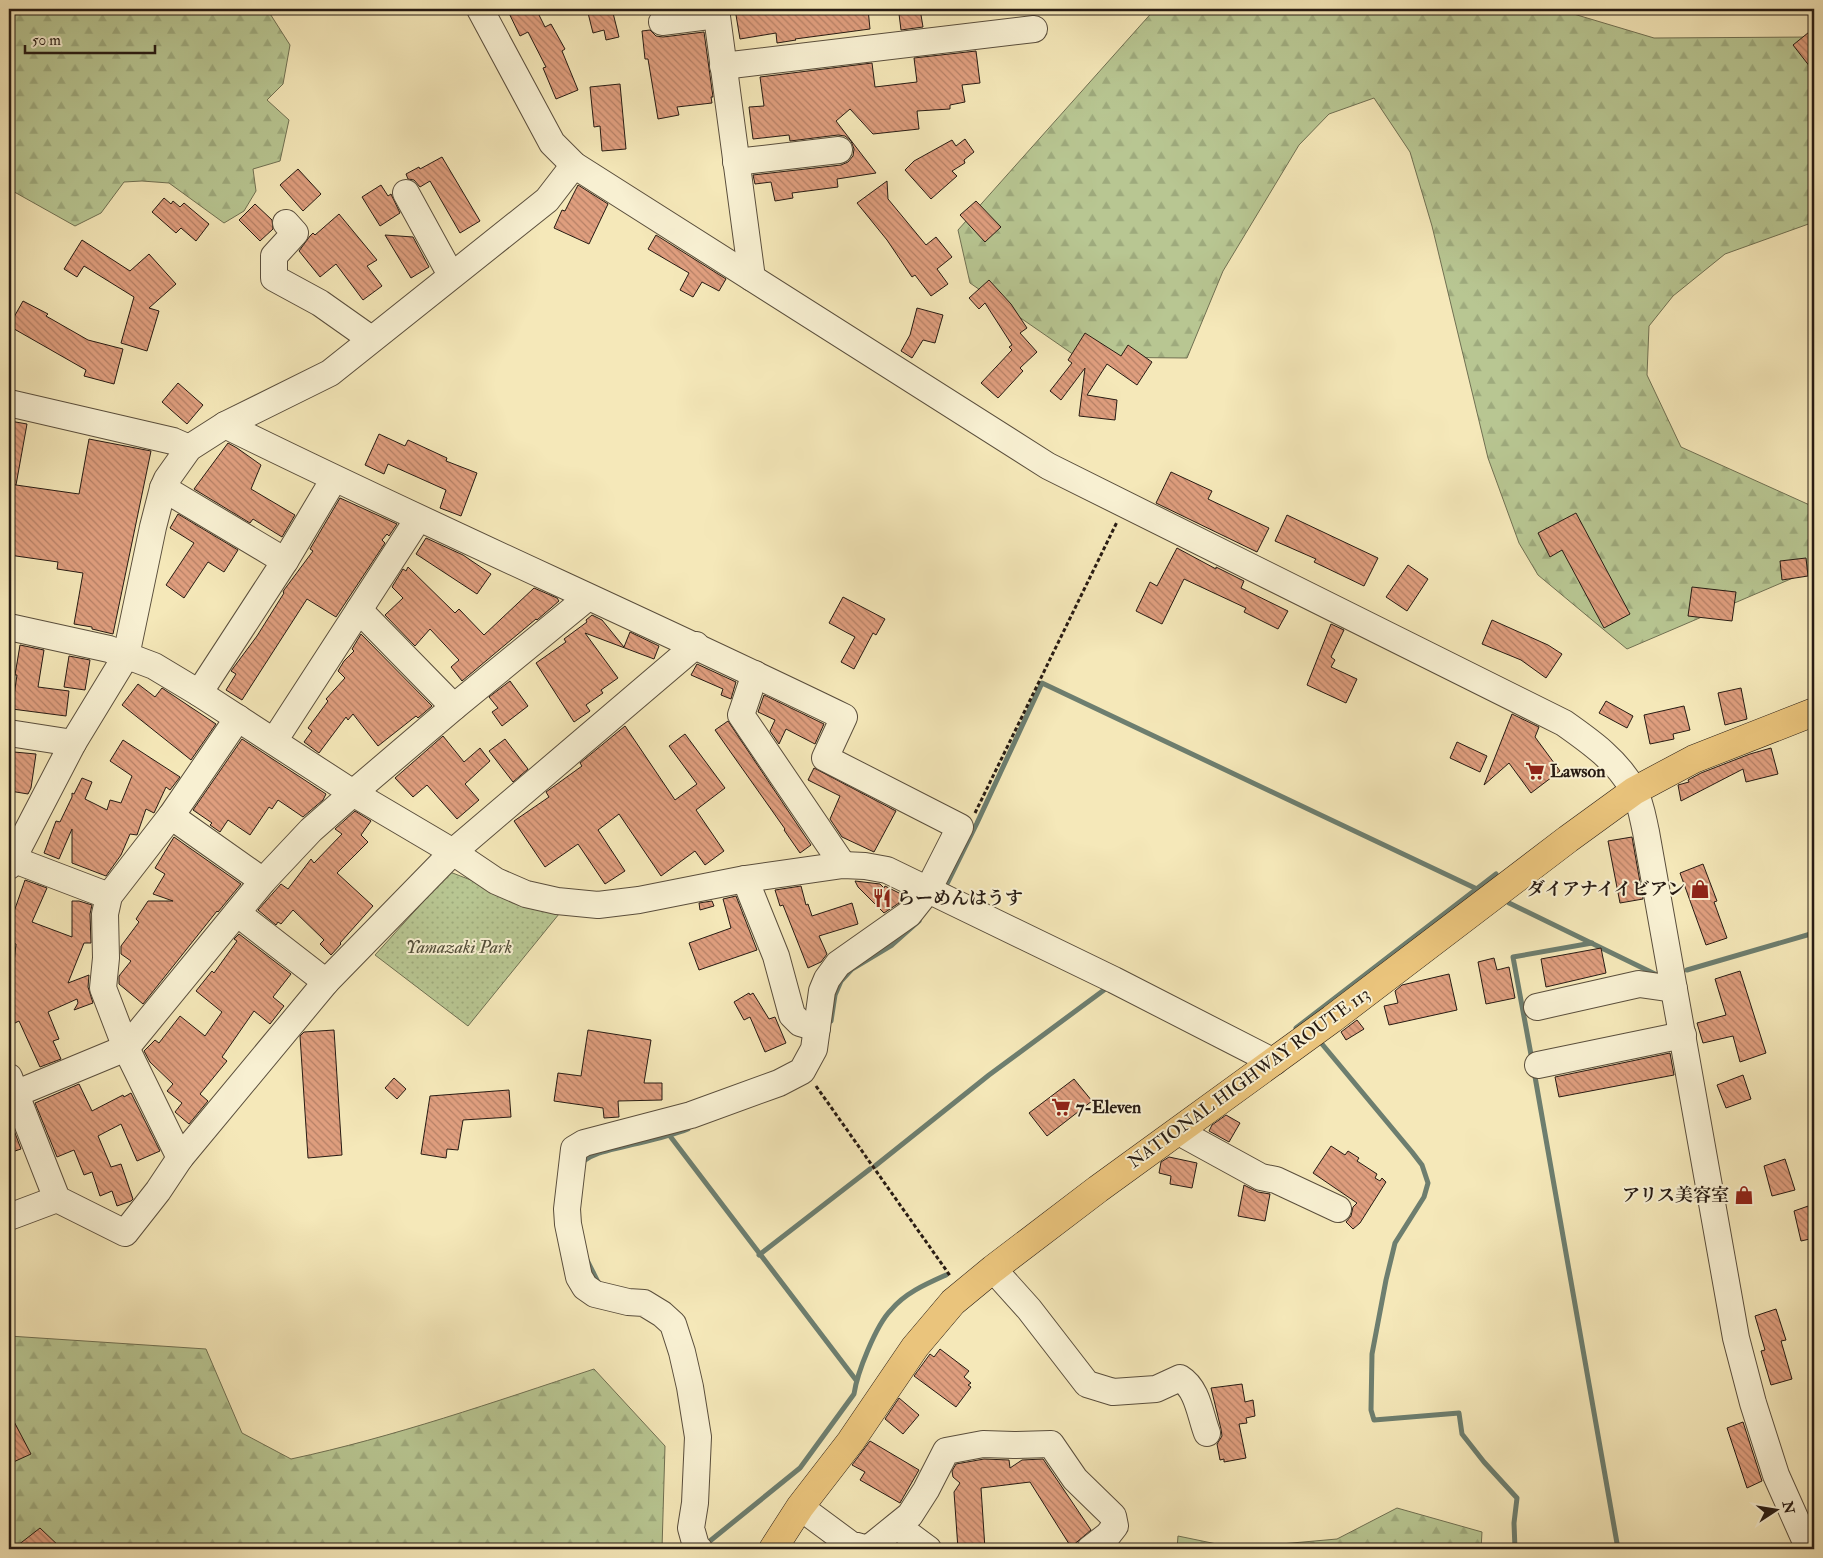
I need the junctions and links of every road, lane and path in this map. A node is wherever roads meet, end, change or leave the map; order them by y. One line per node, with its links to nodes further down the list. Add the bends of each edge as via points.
1 (480, 9): 8 (street, via 552,143)
2 (716, 12): 3 (street); 5 (street)
3 (662, 22)
4 (1034, 29): 5 (street)
5 (723, 66): 7 (street)
6 (839, 150): 7 (street)
7 (736, 162): 12 (street)
8 (574, 165): 11 (street, via 547,200); 12 (street)
9 (406, 193): 11 (street)
10 (286, 223): 13 (street, via 295,234 274,256 274,278 320,303)
11 (451, 275): 13 (street)
12 (752, 278): 19 (street, via 1048,466)
13 (370, 340): 15 (street, via 330,373)
14 (9, 403): 16 (street, via 174,441)
15 (225, 425): 16 (street); 17 (street)
16 (189, 448): 18 (street)
17 (334, 479): 20 (street); 21 (street)
18 (163, 488): 21 (street); 26 (street)
19 (1125, 504): 35 (street, via 1564,723 1602,751); 38 (path, via 974,816)
20 (418, 518): 22 (street); 23 (street)
21 (285, 561): 28 (street)
22 (587, 598): 25 (street); 29 (street)
23 (359, 610): 29 (street); 33 (street)
24 (9, 627): 26 (street)
25 (696, 645): 27 (street); 40 (street)
26 (126, 656): 28 (street, via 154,666); 34 (street)
27 (755, 674): 38 (street, via 844,717 825,758); 41 (street, via 741,715)
28 (200, 693): 31 (street)
29 (454, 707): 36 (street)
30 (1814, 712): 35 (highway, NATIONAL HIGHWAY ROUTE 113, via 1694,759)
31 (238, 718): 33 (street); 37 (street)
32 (9, 733): 34 (street)
33 (274, 741): 36 (street)
34 (73, 743): 39 (street)
35 (1634, 791): 48 (street, via 1646,832); 53 (highway, NATIONAL HIGHWAY ROUTE 113)
36 (352, 792): 40 (street); 43 (street)
37 (171, 816): 43 (street); 45 (street)
38 (960, 827): 44 (street)
39 (13, 851): 45 (street)
40 (453, 852): 42 (street, via 496,882 526,894 573,903 598,905 639,900); 47 (street)
41 (843, 864): 42 (street); 44 (street, via 887,870)
42 (745, 879): 50 (street, via 776,956 792,1015 800,1023)
43 (263, 881): 46 (street)
44 (928, 890): 50 (street, via 909,914 838,964 822,991); 53 (street)
45 (109, 896): 52 (street, via 105,914 103,988)
46 (237, 913): 47 (street); 52 (street)
47 (326, 982): 58 (street)
48 (1674, 989): 49 (street, via 1639,984); 51 (street)
49 (1537, 1007)
50 (817, 1028): 55 (street, via 814,1049)
51 (1683, 1035): 54 (street); 71 (street, via 1736,1338 1776,1475)
52 (126, 1048): 56 (street); 58 (street)
53 (1274, 1062): 57 (highway, NATIONAL HIGHWAY ROUTE 113)
54 (1538, 1065)
55 (802, 1072): 63 (path, via 810,1078); 67 (street, via 691,1115 584,1143 574,1149 568,1217 579,1277 584,1286 595,1294 644,1303 662,1314 674,1324 680,1343 698,1437 691,1528)
56 (12, 1085): 59 (street)
57 (1178, 1132): 60 (street, via 1261,1177 1276,1180); 62 (highway, NATIONAL HIGHWAY ROUTE 113)
58 (180, 1158): 59 (street, via 125,1233)
59 (57, 1199): 61 (street)
60 (1338, 1209)
61 (9, 1217)
62 (993, 1269): 63 (highway, NATIONAL HIGHWAY ROUTE 113); 64 (street, via 1029,1309 1087,1384 1113,1392 1156,1390 1180,1378 1188,1383 1196,1399)
63 (963, 1293): 65 (highway, NATIONAL HIGHWAY ROUTE 113, via 915,1347 851,1441)
64 (1207, 1433)
65 (800, 1507): 66 (street, via 850,1544 868,1549); 68 (highway, NATIONAL HIGHWAY ROUTE 113)
66 (897, 1526): 69 (street); 70 (street, via 910,1515 946,1451 983,1444 1051,1444 1075,1479 1113,1516 1115,1526)
67 (699, 1549)
68 (773, 1549)
69 (928, 1549)
70 (1090, 1549)
71 (1809, 1549)

